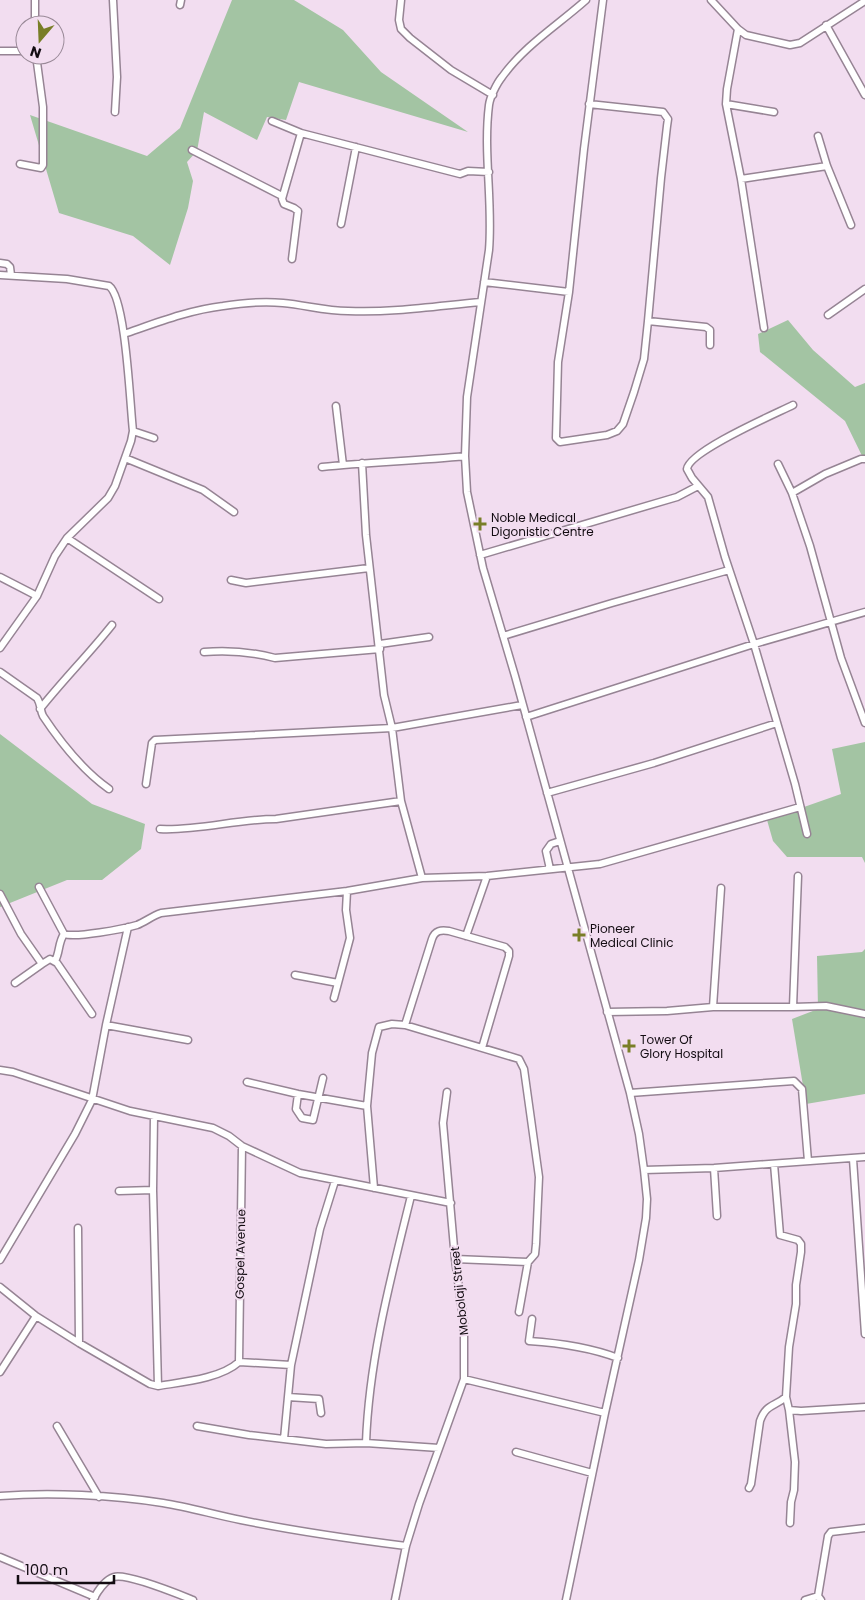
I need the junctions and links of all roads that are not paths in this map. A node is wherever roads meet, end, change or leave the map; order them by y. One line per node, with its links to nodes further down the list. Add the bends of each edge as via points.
1 (35, 0): 8 (street)
2 (113, 0): 18 (street, via 117,77)
3 (401, 0): 14 (street, via 401,29 451,70)
4 (586, 0): 14 (street, via 535,42 502,76)
5 (603, 0): 16 (street)
6 (865, 0): 9 (street)
7 (714, 1): 10 (street)
8 (35, 15)
9 (826, 25): 10 (street, via 800,43 790,45 746,35); 15 (street)
10 (738, 29): 17 (street)
11 (15, 51): 12 (street)
12 (0, 52)
13 (37, 65): 25 (street, via 43,107 43,165 41,168)
14 (493, 95): 27 (street, via 489,103)
15 (865, 95)
16 (589, 104): 38 (street); 41 (street, via 663,112 668,119)
17 (726, 104): 19 (street); 28 (street)
18 (115, 112)
19 (774, 112)
20 (272, 121): 21 (street)
21 (301, 133): 23 (street); 29 (street)
22 (818, 136): 26 (street)
23 (356, 147): 27 (street, via 460,174); 30 (street)
24 (192, 150): 29 (street)
25 (20, 164)
26 (827, 166): 28 (street); 31 (street)
27 (488, 172): 36 (street, via 491,228)
28 (741, 179): 42 (street)
29 (282, 196): 32 (street, via 284,204 298,211)
30 (341, 224)
31 (851, 225)
32 (292, 259)
33 (0, 263): 35 (street, via 10,267)
34 (0, 275): 35 (street)
35 (11, 275): 43 (street, via 109,286 115,292)
36 (484, 282): 38 (street); 39 (street)
37 (865, 289): 40 (street)
38 (570, 292): 41 (street, via 558,362 556,438 559,442 620,430 644,360)
39 (481, 302): 43 (street, via 366,312 266,302 196,311); 49 (street, via 466,397)
40 (828, 315)
41 (648, 321): 44 (street, via 706,327 710,330)
42 (764, 328)
43 (124, 334): 47 (street)
44 (710, 345)
45 (793, 405): 56 (street, via 694,457 687,469)
46 (336, 406): 54 (street)
47 (133, 431): 48 (street); 50 (street)
48 (154, 438)
49 (465, 456): 52 (street); 60 (street, via 467,492)
50 (125, 458): 58 (street, via 203,490); 59 (street, via 108,498)
51 (865, 459): 57 (street, via 825,474)
52 (362, 463): 54 (street); 61 (street)
53 (778, 464): 57 (street)
54 (343, 465): 55 (street)
55 (322, 467)
56 (698, 486): 60 (street, via 677,497); 62 (street, via 708,497)
57 (792, 493): 68 (street)
58 (234, 512)
59 (67, 538): 65 (street); 66 (street)
60 (480, 555): 71 (street)
61 (370, 568): 64 (street, via 246,583); 74 (street)
62 (729, 570): 71 (street); 72 (street)
63 (0, 577): 65 (street)
64 (230, 580)
65 (37, 596): 73 (street)
66 (159, 599)
67 (865, 612): 68 (street)
68 (830, 622): 72 (street); 80 (street)
69 (112, 626): 78 (street)
70 (429, 636): 74 (street, via 380,644)
71 (503, 636): 77 (street)
72 (754, 644): 79 (street); 81 (street)
73 (0, 648)
74 (380, 649): 75 (street, via 275,658 224,651); 82 (street, via 384,695)
75 (204, 652)
76 (0, 672): 78 (street, via 37,698)
77 (522, 705): 79 (street); 82 (street)
78 (40, 709): 84 (street, via 67,749 88,772)
79 (526, 717): 85 (street)
80 (865, 722)
81 (777, 723): 85 (street, via 654,763); 87 (street)
82 (392, 728): 83 (street, via 155,740); 86 (street)
83 (146, 784)
84 (109, 788)
85 (546, 793): 90 (street)
86 (401, 801): 88 (street, via 276,819 180,830); 95 (street)
87 (800, 806): 89 (street); 91 (street, via 600,864)
88 (160, 829)
89 (807, 834)
90 (560, 841): 91 (street); 92 (street, via 551,844 546,851)
91 (568, 867): 92 (street); 111 (street)
92 (550, 869): 93 (street)
93 (487, 876): 95 (street); 102 (street)
94 (798, 876): 110 (street)
95 (422, 878): 98 (street)
96 (39, 887): 101 (street)
97 (721, 888): 109 (street)
98 (347, 891): 100 (street, via 161,913); 107 (street, via 350,938)
99 (0, 894): 104 (street, via 21,934)
100 (128, 927): 101 (street); 114 (street)
101 (64, 934): 103 (street)
102 (466, 936): 115 (street, via 441,930 434,935); 117 (street, via 505,948 510,953)
103 (55, 961): 104 (street, via 50,959); 112 (street)
104 (42, 964): 106 (street)
105 (295, 975): 107 (street)
106 (14, 983)
107 (338, 983): 108 (street)
108 (334, 998)
109 (713, 1007): 110 (street); 111 (street)
110 (793, 1007): 113 (street, via 826,1006)
111 (607, 1012): 122 (street)
112 (92, 1014)
113 (865, 1014)
114 (106, 1025): 116 (street); 125 (street)
115 (405, 1025): 117 (street); 126 (street, via 384,1025 377,1029)
116 (188, 1040)
117 (482, 1048): 145 (street, via 519,1059 524,1069 539,1177 535,1254)
118 (0, 1070): 125 (street)
119 (324, 1078): 124 (street)
120 (247, 1082): 123 (street)
121 (447, 1092): 140 (street, Mobolaji Street, via 442,1123)
122 (630, 1093): 131 (street, via 794,1082 802,1089); 134 (street)
123 (298, 1094): 124 (street); 124 (street, via 296,1109 302,1118 313,1120)
124 (319, 1098): 126 (street)
125 (92, 1100): 127 (street); 144 (street)
126 (367, 1106): 136 (street)
127 (154, 1116): 128 (street, via 212,1128); 137 (street)
128 (242, 1146): 135 (street, via 300,1173); 153 (street, Gospel Avenue)
129 (865, 1157): 130 (street)
130 (852, 1159): 131 (street); 150 (street)
131 (808, 1161): 132 (street)
132 (774, 1164): 133 (street); 158 (street, via 780,1235 798,1240 800,1244)
133 (714, 1168): 134 (street); 141 (street)
134 (644, 1170): 152 (street, via 646,1218)
135 (335, 1181): 136 (street); 154 (street, via 314,1256)
136 (374, 1188): 139 (street)
137 (153, 1190): 138 (street); 157 (street)
138 (119, 1191)
139 (411, 1196): 140 (street); 167 (street, via 386,1300 368,1409)
140 (451, 1203): 143 (street, Mobolaji Street)
141 (717, 1216)
142 (78, 1228): 151 (street)
143 (455, 1259): 145 (street); 156 (street, Mobolaji Street, via 464,1326)
144 (0, 1260)
145 (528, 1262): 147 (street)
146 (0, 1287): 148 (street)
147 (519, 1312)
148 (36, 1316): 151 (street); 155 (street)
149 (532, 1319): 152 (street, via 529,1341 590,1348)
150 (865, 1334)
151 (79, 1343): 157 (street)
152 (618, 1358): 163 (street)
153 (239, 1362): 154 (street); 157 (street, via 230,1370)
154 (291, 1365): 159 (street)
155 (0, 1372)
156 (464, 1379): 163 (street); 168 (street, Mobolaji Street)
157 (158, 1386)
158 (786, 1397): 161 (street); 171 (street, via 763,1412)
159 (288, 1398): 162 (street, via 319,1399); 166 (street)
160 (865, 1407): 161 (street)
161 (789, 1410): 174 (street, via 795,1462)
162 (322, 1413)
163 (605, 1414): 170 (street)
164 (57, 1426): 173 (street)
165 (197, 1426): 166 (street)
166 (284, 1439): 167 (street, via 326,1444)
167 (366, 1443): 168 (street)
168 (439, 1448): 176 (street, Mobolaji Street)
169 (516, 1452): 170 (street)
170 (592, 1473): 182 (street)
171 (749, 1488)
172 (0, 1496): 173 (street)
173 (99, 1496): 176 (street, via 163,1503 240,1520)
174 (790, 1523)
175 (865, 1528): 179 (street, via 831,1532 828,1536)
176 (406, 1546): 181 (street, Mobolaji Street)
177 (0, 1557): 178 (street)
178 (94, 1598): 180 (street, via 112,1577 121,1576)
179 (820, 1598): 183 (street)
180 (193, 1600)
181 (395, 1600)
182 (566, 1600)
183 (805, 1600)

